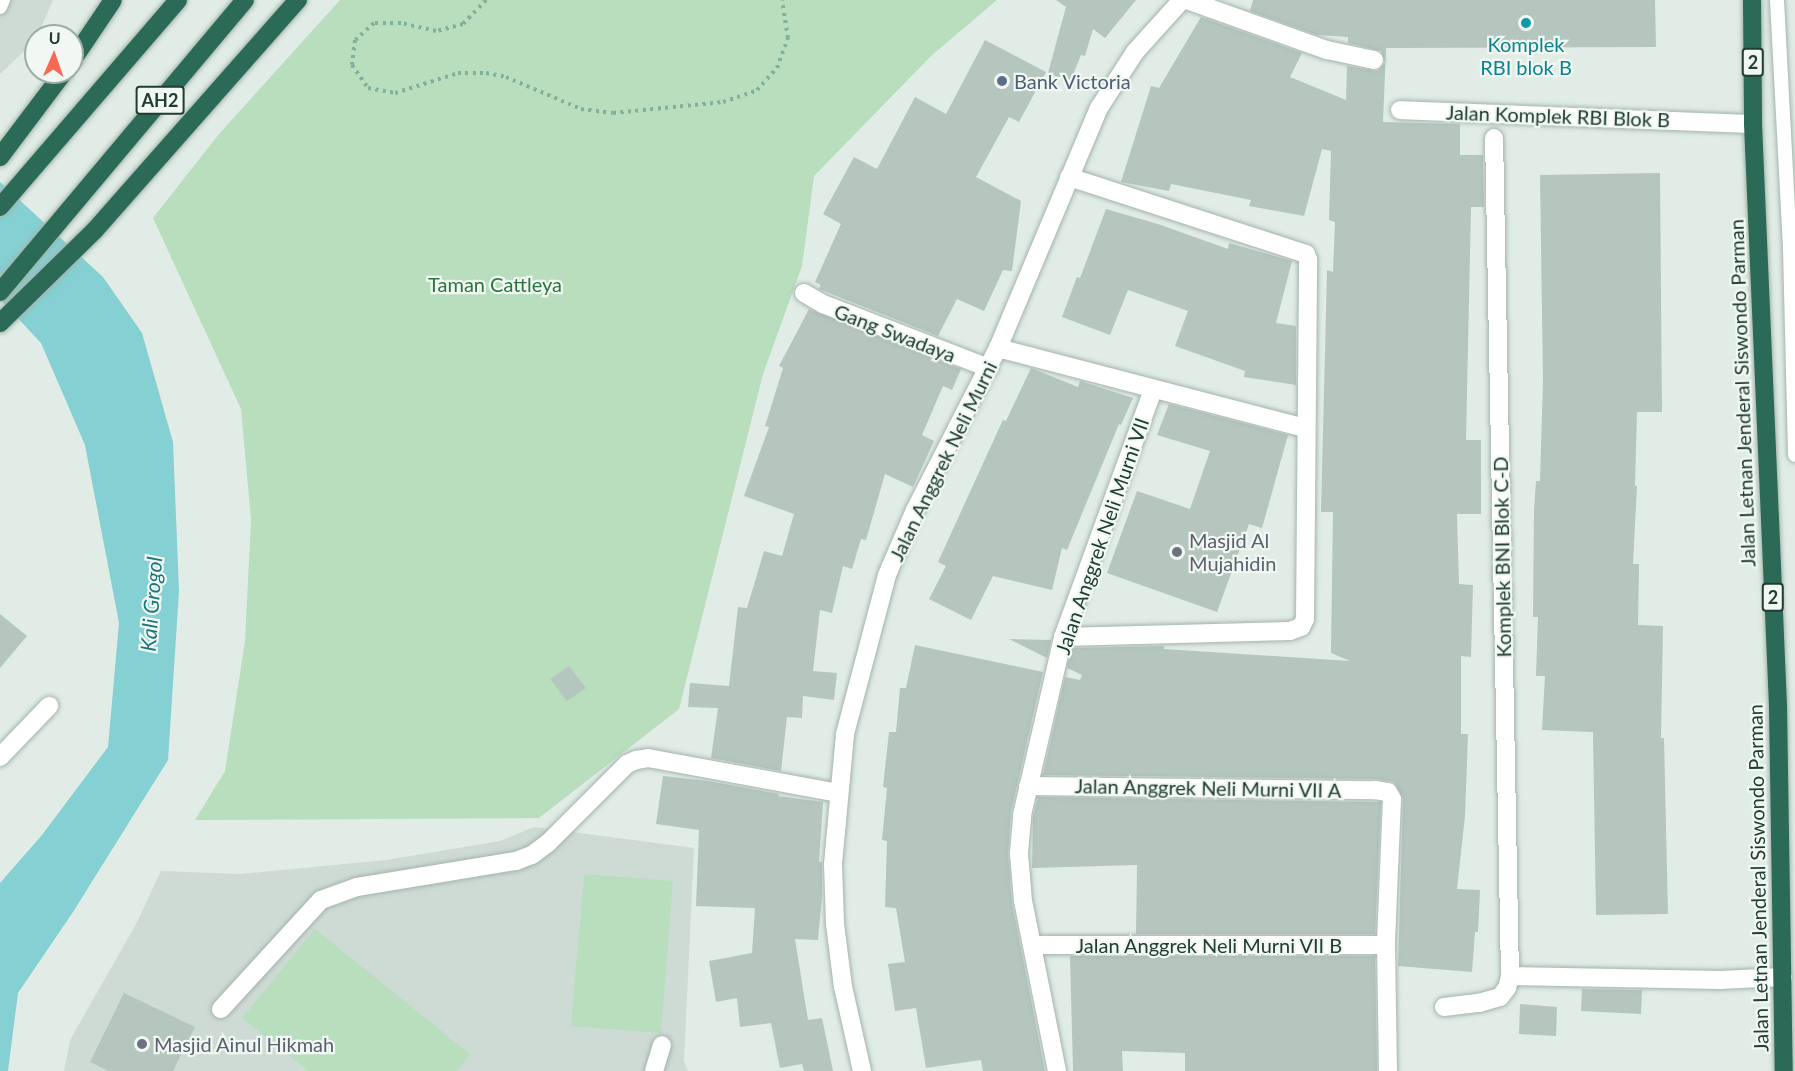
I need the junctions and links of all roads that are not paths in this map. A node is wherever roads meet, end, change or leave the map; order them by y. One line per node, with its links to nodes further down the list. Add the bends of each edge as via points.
1 (3, 0): 10 (lane)
2 (113, 0): 11 (highway)
3 (178, 0): 19 (highway, AH2)
4 (245, 0): 20 (highway, AH2)
5 (298, 0): 22 (highway, via 95,230)
6 (1182, 0): 18 (street, Jalan Anggrek Neli Murni, via 1136,52 1099,108)
7 (1187, 0): 12 (street, via 1327,50)
8 (1752, 0): 15 (highway, Jalan Letnan Jenderal Siswondo Parman / 2)
9 (1777, 0): 27 (lane, via 1790,249)
10 (0, 7)
11 (84, 43)
12 (1374, 60)
13 (55, 84): 17 (highway)
14 (1400, 110): 15 (street, Jalan Komplek RBI Blok B)
15 (1753, 124): 36 (highway, Jalan Letnan Jenderal Siswondo Parman / 2, via 1778,707)
16 (1494, 138): 35 (street, Komplek BNI Blok C-D)
17 (0, 157)
18 (1069, 177): 23 (street, Jalan Anggrek Neli Murni); 26 (street, via 1306,254)
19 (0, 207)
20 (0, 292)
21 (804, 292): 24 (street, Gang Swadaya, via 823,304)
22 (6, 319)
23 (998, 348): 24 (street, Jalan Anggrek Neli Murni); 25 (street, Jalan Anggrek Neli Murni VII)
24 (988, 368): 32 (street, Jalan Anggrek Neli Murni, via 915,510 887,575 845,734)
25 (1153, 390): 26 (street, Jalan Anggrek Neli Murni VII); 28 (street, Jalan Anggrek Neli Murni VII)
26 (1306, 428): 28 (street, via 1305,619 1301,627 1290,631)
27 (1795, 455)
28 (1063, 636): 31 (street, Jalan Anggrek Neli Murni VII)
29 (49, 706): 30 (street)
30 (0, 757)
31 (1029, 786): 33 (street, Jalan Anggrek Neli Murni VII, via 1019,853); 34 (street, Jalan Anggrek Neli Murni VII A, via 1388,792 1392,799)
32 (838, 793): 38 (street, via 648,758 636,760 627,764 548,843 524,858 357,887 321,900); 41 (street, Jalan Anggrek Neli Murni, via 833,864 835,924 843,987)
33 (1032, 945): 34 (street, Jalan Anggrek Neli Murni VII B); 42 (street, Jalan Anggrek Neli Murni VII)
34 (1386, 945): 43 (street)
35 (1510, 976): 36 (street, via 1720,980); 37 (street, via 1500,997)
36 (1783, 977): 44 (highway, Jalan Letnan Jenderal Siswondo Parman / 2)
37 (1444, 1007)
38 (221, 1009)
39 (662, 1045): 40 (street)
40 (654, 1071)
41 (862, 1071)
42 (1057, 1071)
43 (1388, 1071)
44 (1784, 1071)

